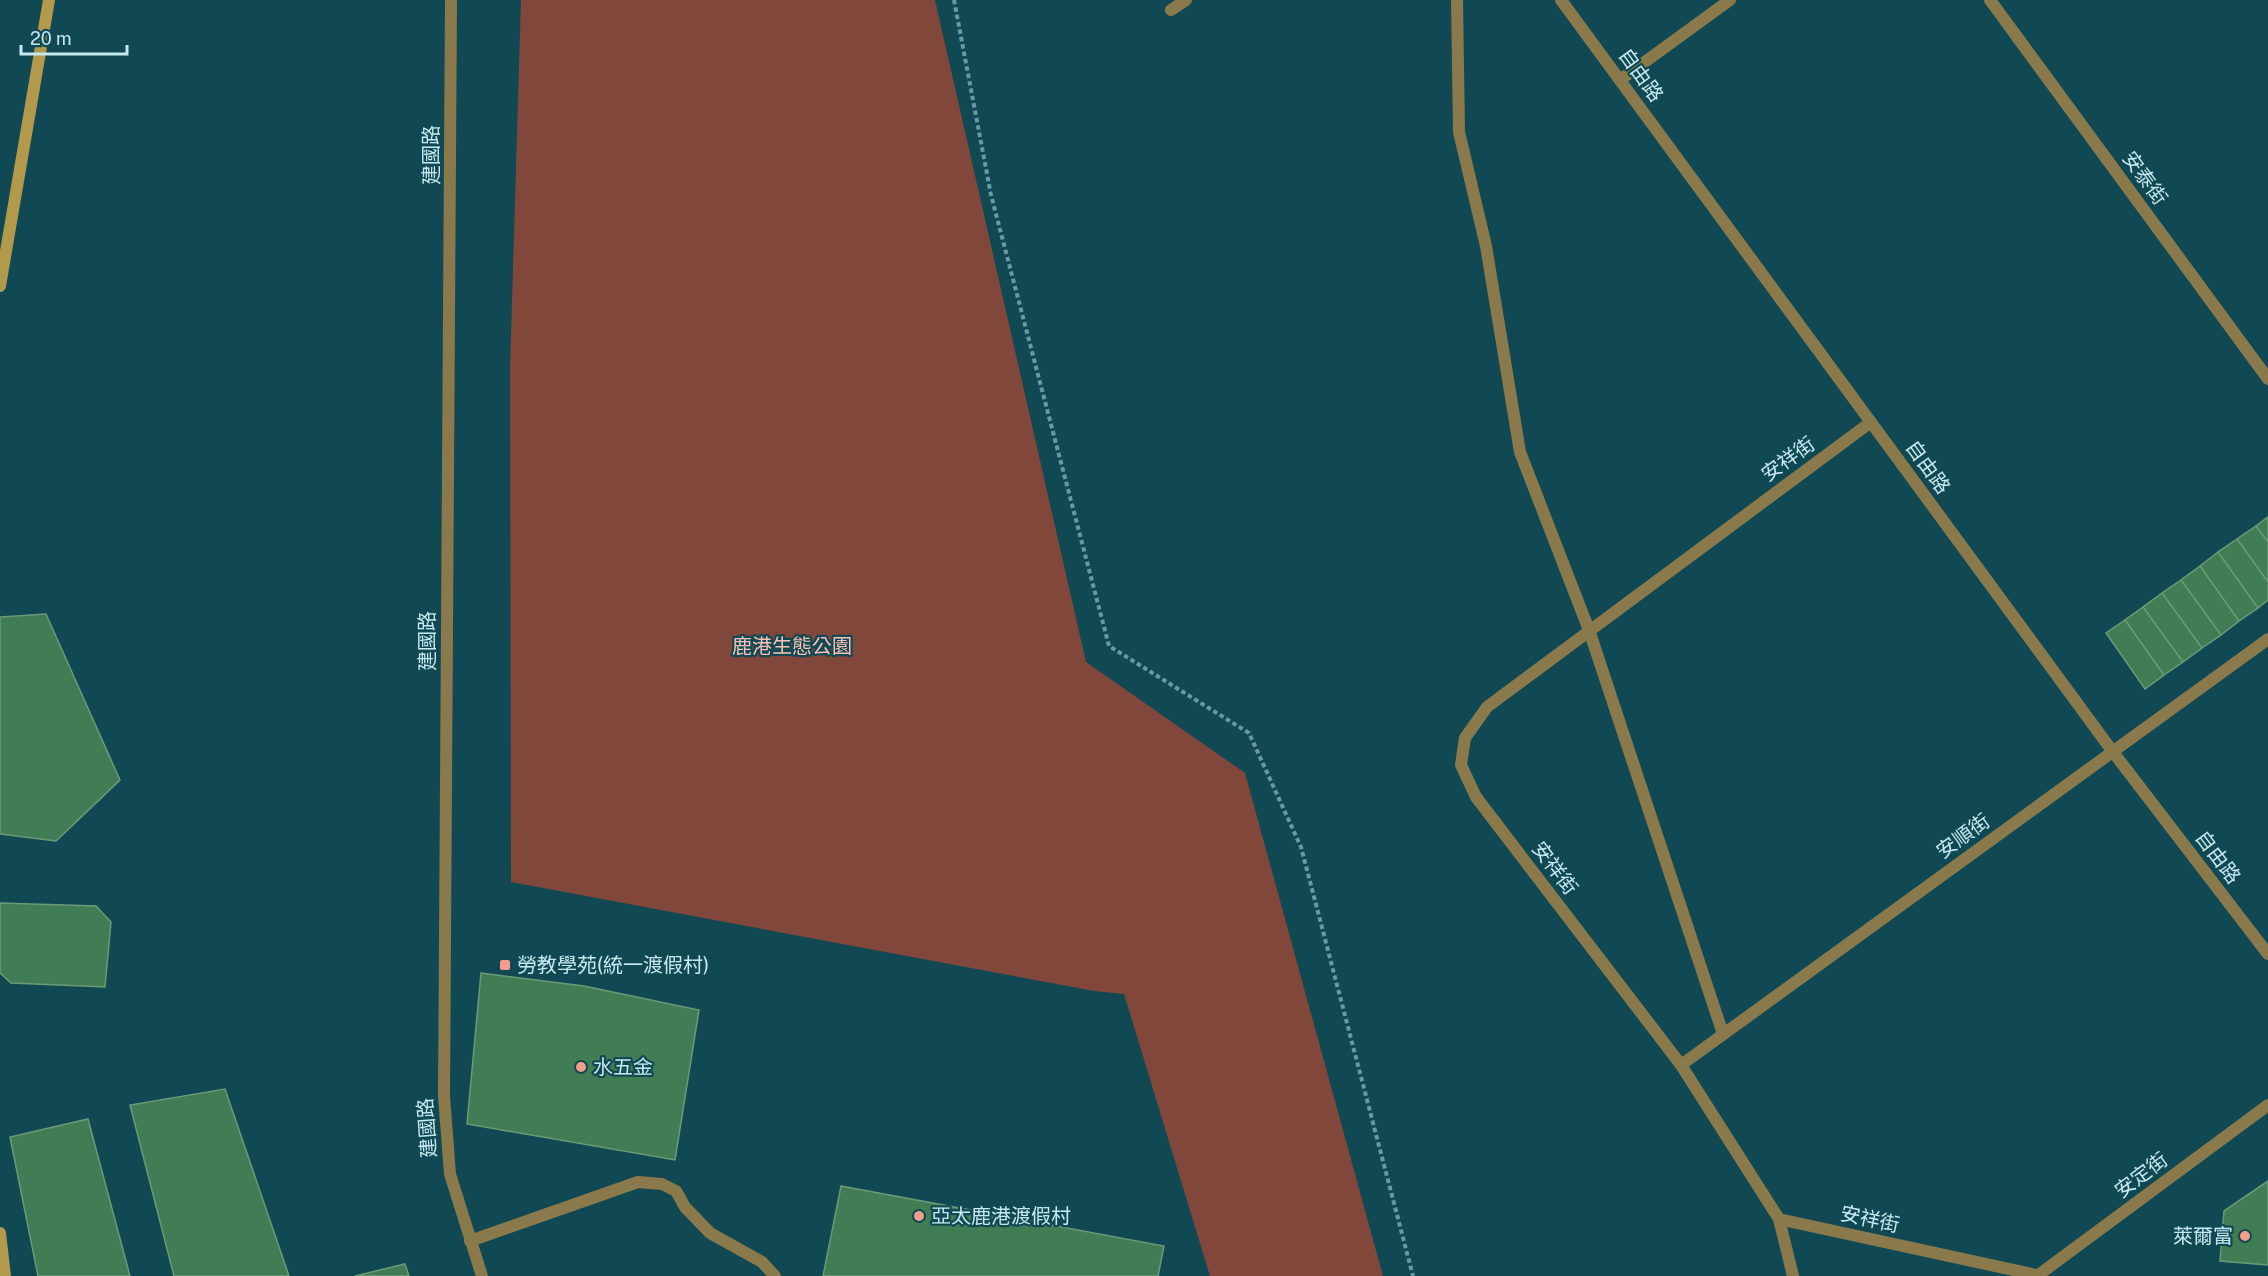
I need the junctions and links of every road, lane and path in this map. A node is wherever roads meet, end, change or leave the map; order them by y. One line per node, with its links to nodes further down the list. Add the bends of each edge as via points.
1 (49, 0): 11 (main road)
2 (452, 0): 23 (street, 建國路, via 444,1096 450,1174)
3 (954, 0): 27 (path, via 991,195 1110,646 1249,733 1301,847)
4 (1186, 0): 9 (street)
5 (1457, 0): 14 (street, via 1459,132 1486,246 1520,452)
6 (1561, 0): 10 (street, 自由路)
7 (1730, 0): 10 (street)
8 (1990, 0): 12 (street, 安泰街)
9 (1171, 10)
10 (1620, 80): 13 (street, 自由路)
11 (0, 286)
12 (2268, 379)
13 (1871, 422): 14 (street, 安祥街); 16 (street, 自由路)
14 (1589, 630): 18 (street); 19 (street, 安祥街, via 1486,707 1465,738 1461,765 1476,797)
15 (2268, 639): 16 (street, 安順街)
16 (2113, 752): 17 (street, 自由路); 18 (street, 安順街)
17 (2268, 954)
18 (1723, 1034): 19 (street, 安順街)
19 (1681, 1065): 21 (street, 安祥街)
20 (2268, 1105): 29 (street, 安定街)
21 (1779, 1219): 28 (street); 29 (street, 安祥街)
22 (0, 1233): 24 (main road)
23 (470, 1241): 25 (street, 建國路); 26 (street, via 638,1182 662,1184 676,1191 685,1207 710,1233 762,1263)
24 (5, 1276)
25 (482, 1276)
26 (775, 1276)
27 (1413, 1276)
28 (1793, 1276)
29 (2039, 1276)

